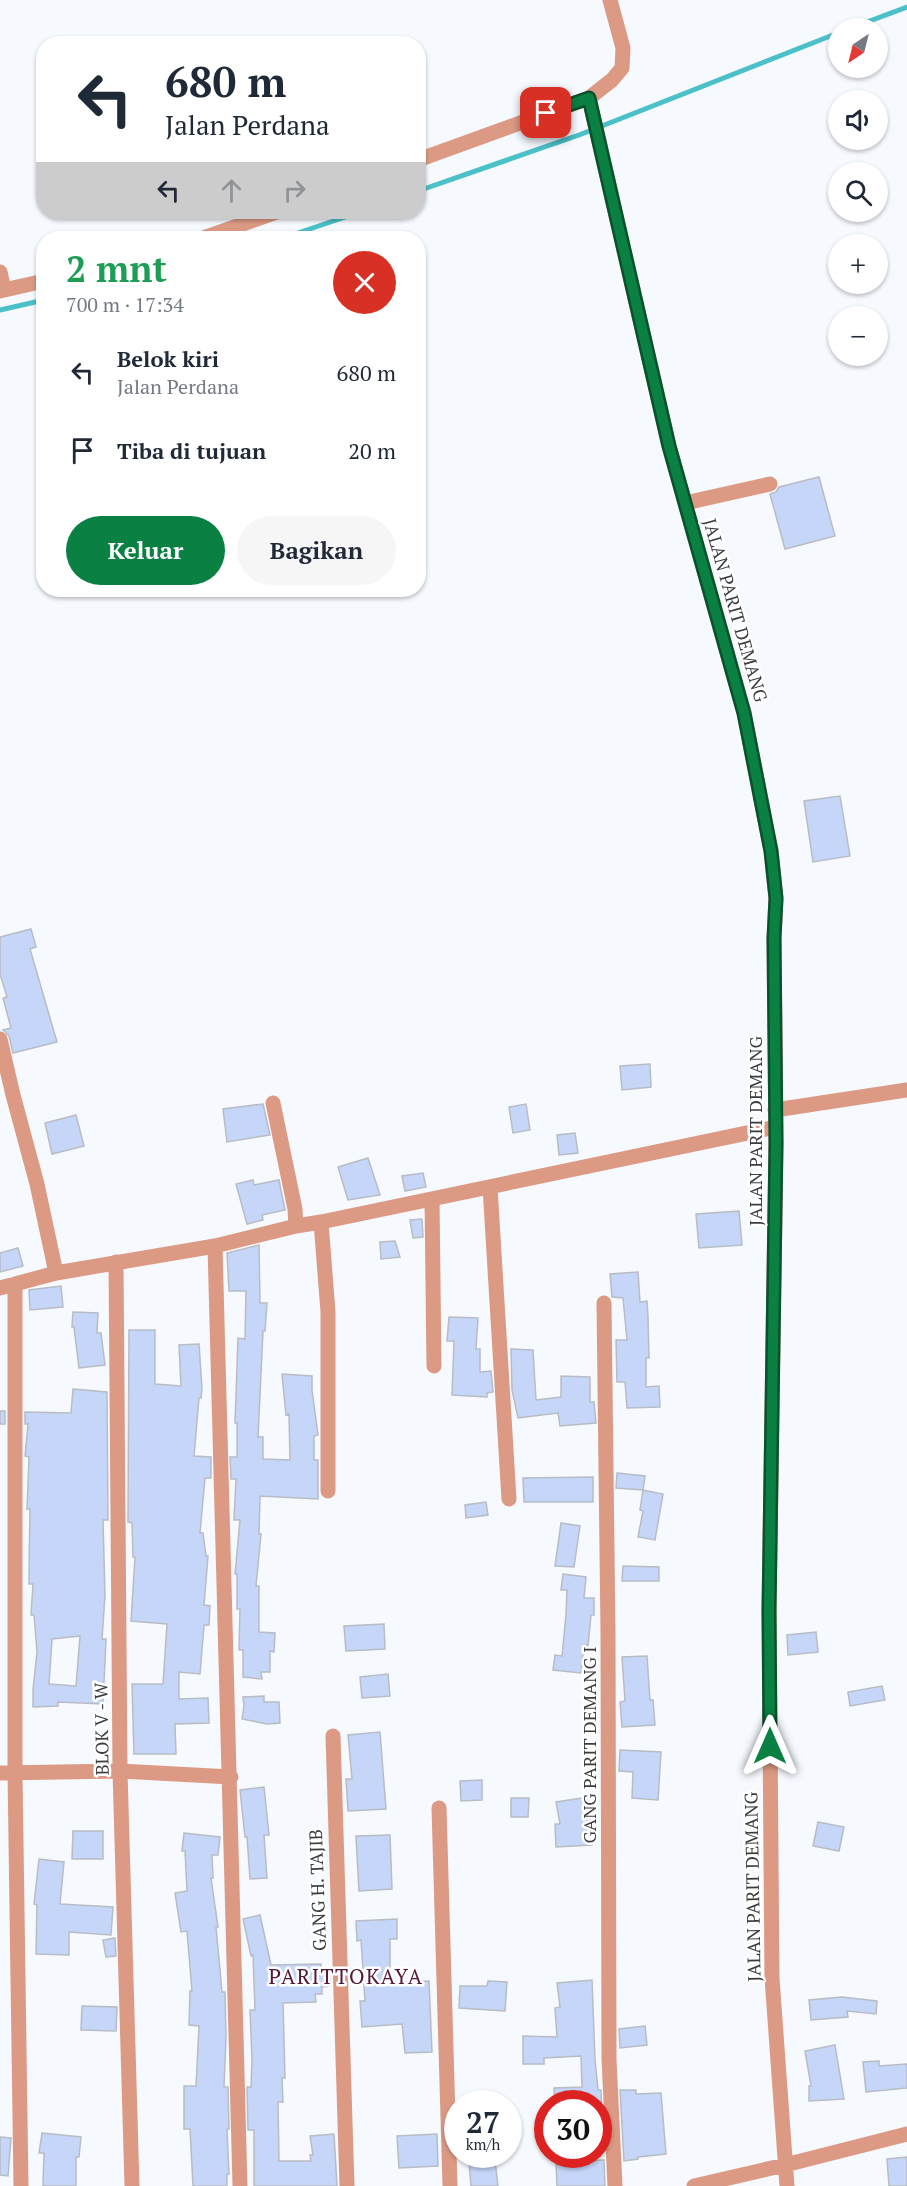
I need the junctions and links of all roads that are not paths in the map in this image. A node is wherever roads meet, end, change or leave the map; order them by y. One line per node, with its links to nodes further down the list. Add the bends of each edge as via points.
1 (610, 0): 2 (street, via 623,48 622,68)
2 (589, 98): 3 (street); 10 (street, JALAN PARIT DEMANG, via 669,446)
3 (426, 157)
4 (257, 219): 5 (street)
5 (223, 231)
6 (0, 272): 8 (street)
7 (36, 282): 8 (street)
8 (2, 290)
9 (770, 484): 10 (street)
10 (686, 503): 14 (street, JALAN PARIT DEMANG, via 744,713 771,851 776,898)
11 (0, 1039): 22 (street)
12 (907, 1090): 14 (street)
13 (273, 1103): 19 (street)
14 (775, 1110): 15 (street, JALAN PARIT DEMANG)
15 (776, 1127): 16 (street); 34 (street, JALAN PARIT DEMANG, via 769,1610 771,1966)
16 (490, 1187): 17 (street); 27 (street)
17 (432, 1199): 18 (street); 25 (street)
18 (321, 1222): 19 (street); 26 (street, via 328,1312)
19 (296, 1226): 20 (street)
20 (215, 1246): 21 (street); 31 (street)
21 (116, 1267): 22 (street); 29 (street, BLOK V - W)
22 (56, 1273): 23 (street)
23 (8, 1286): 30 (street)
24 (604, 1303): 40 (street, GANG PARIT DEMANG I, via 609,2047)
25 (434, 1366)
26 (328, 1491)
27 (509, 1499)
28 (333, 1736): 38 (street, GANG H. TAJIB)
29 (120, 1771): 30 (street); 31 (street); 36 (street, BLOK V - W)
30 (7, 1772): 35 (street)
31 (231, 1778): 37 (street)
32 (439, 1808): 39 (street)
33 (907, 2134): 34 (street)
34 (785, 2165): 41 (street); 42 (street, JALAN PARIT DEMANG)
35 (21, 2186)
36 (132, 2186)
37 (240, 2186)
38 (347, 2186)
39 (450, 2186)
40 (615, 2186)
41 (694, 2186)
42 (787, 2186)

